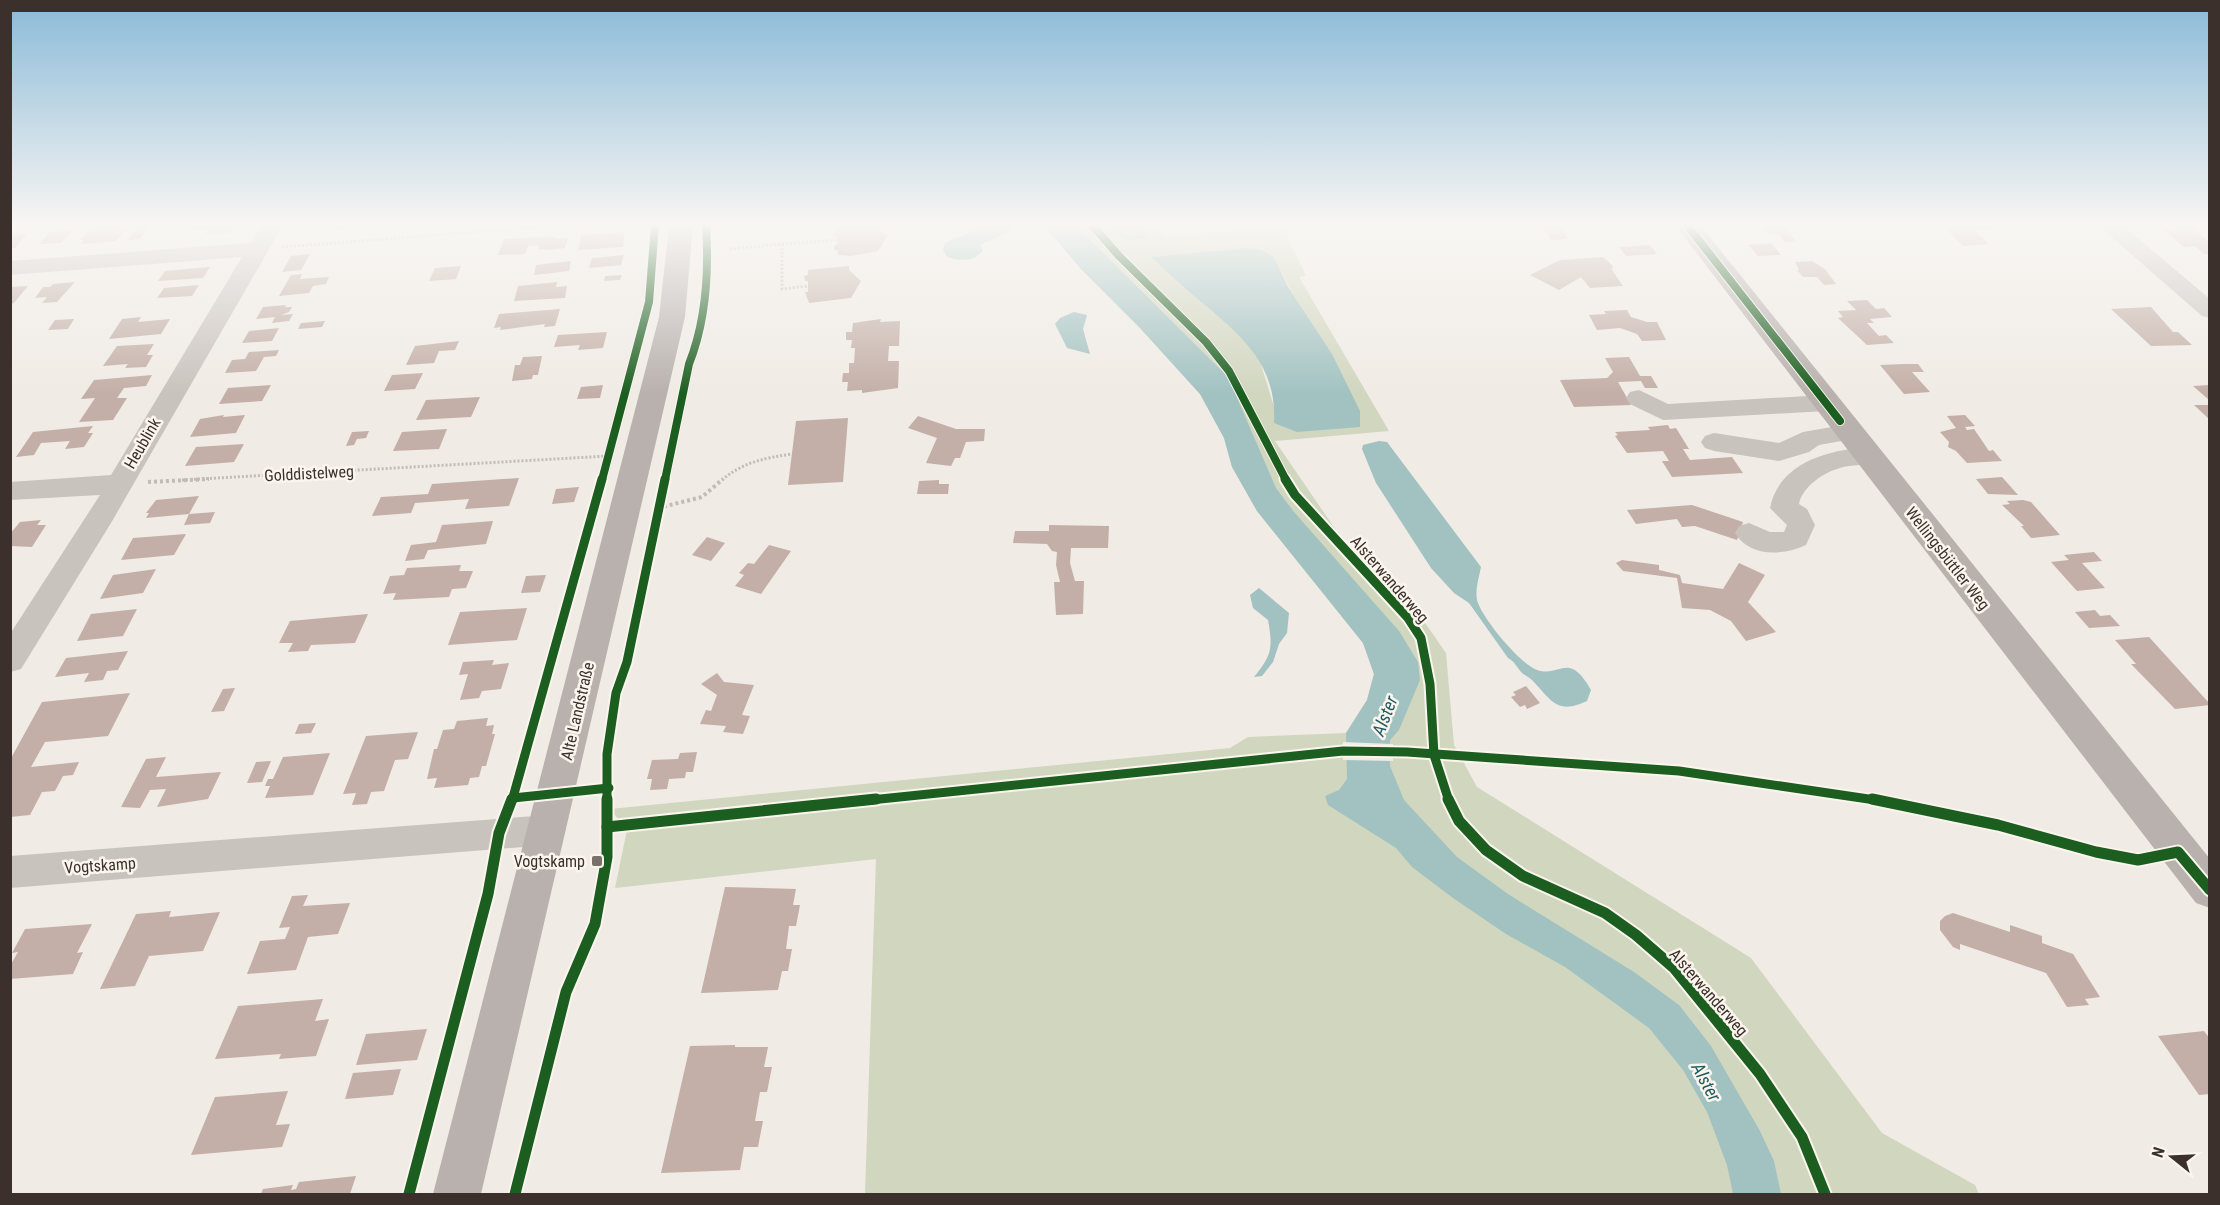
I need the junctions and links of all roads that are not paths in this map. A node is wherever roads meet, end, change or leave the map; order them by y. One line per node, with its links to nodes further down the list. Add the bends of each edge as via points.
1 (238, 281): 10 (street, Heublink)
2 (675, 281): 14 (main road, Alte Landstraße, via 672,316)
3 (1731, 281): 7 (main road, Wellingsbüttler Weg)
4 (2175, 281): 5 (street)
5 (2210, 311)
6 (1639, 398): 7 (street, via 1663,412)
7 (1826, 403): 9 (main road, Wellingsbüttler Weg)
8 (1714, 442): 9 (street, via 1779,452 1812,438)
9 (1858, 444): 12 (street, via 1786,495 1784,508 1797,516 1801,525 1796,538 1781,544); 16 (main road, Wellingsbüttler Weg)
10 (119, 484): 11 (street); 13 (street, Heublink)
11 (10, 491)
12 (1749, 533)
13 (10, 660)
14 (548, 830): 15 (street, Vogtskamp); 17 (main road, Alte Landstraße)
15 (10, 872)
16 (2210, 890)
17 (457, 1194)

